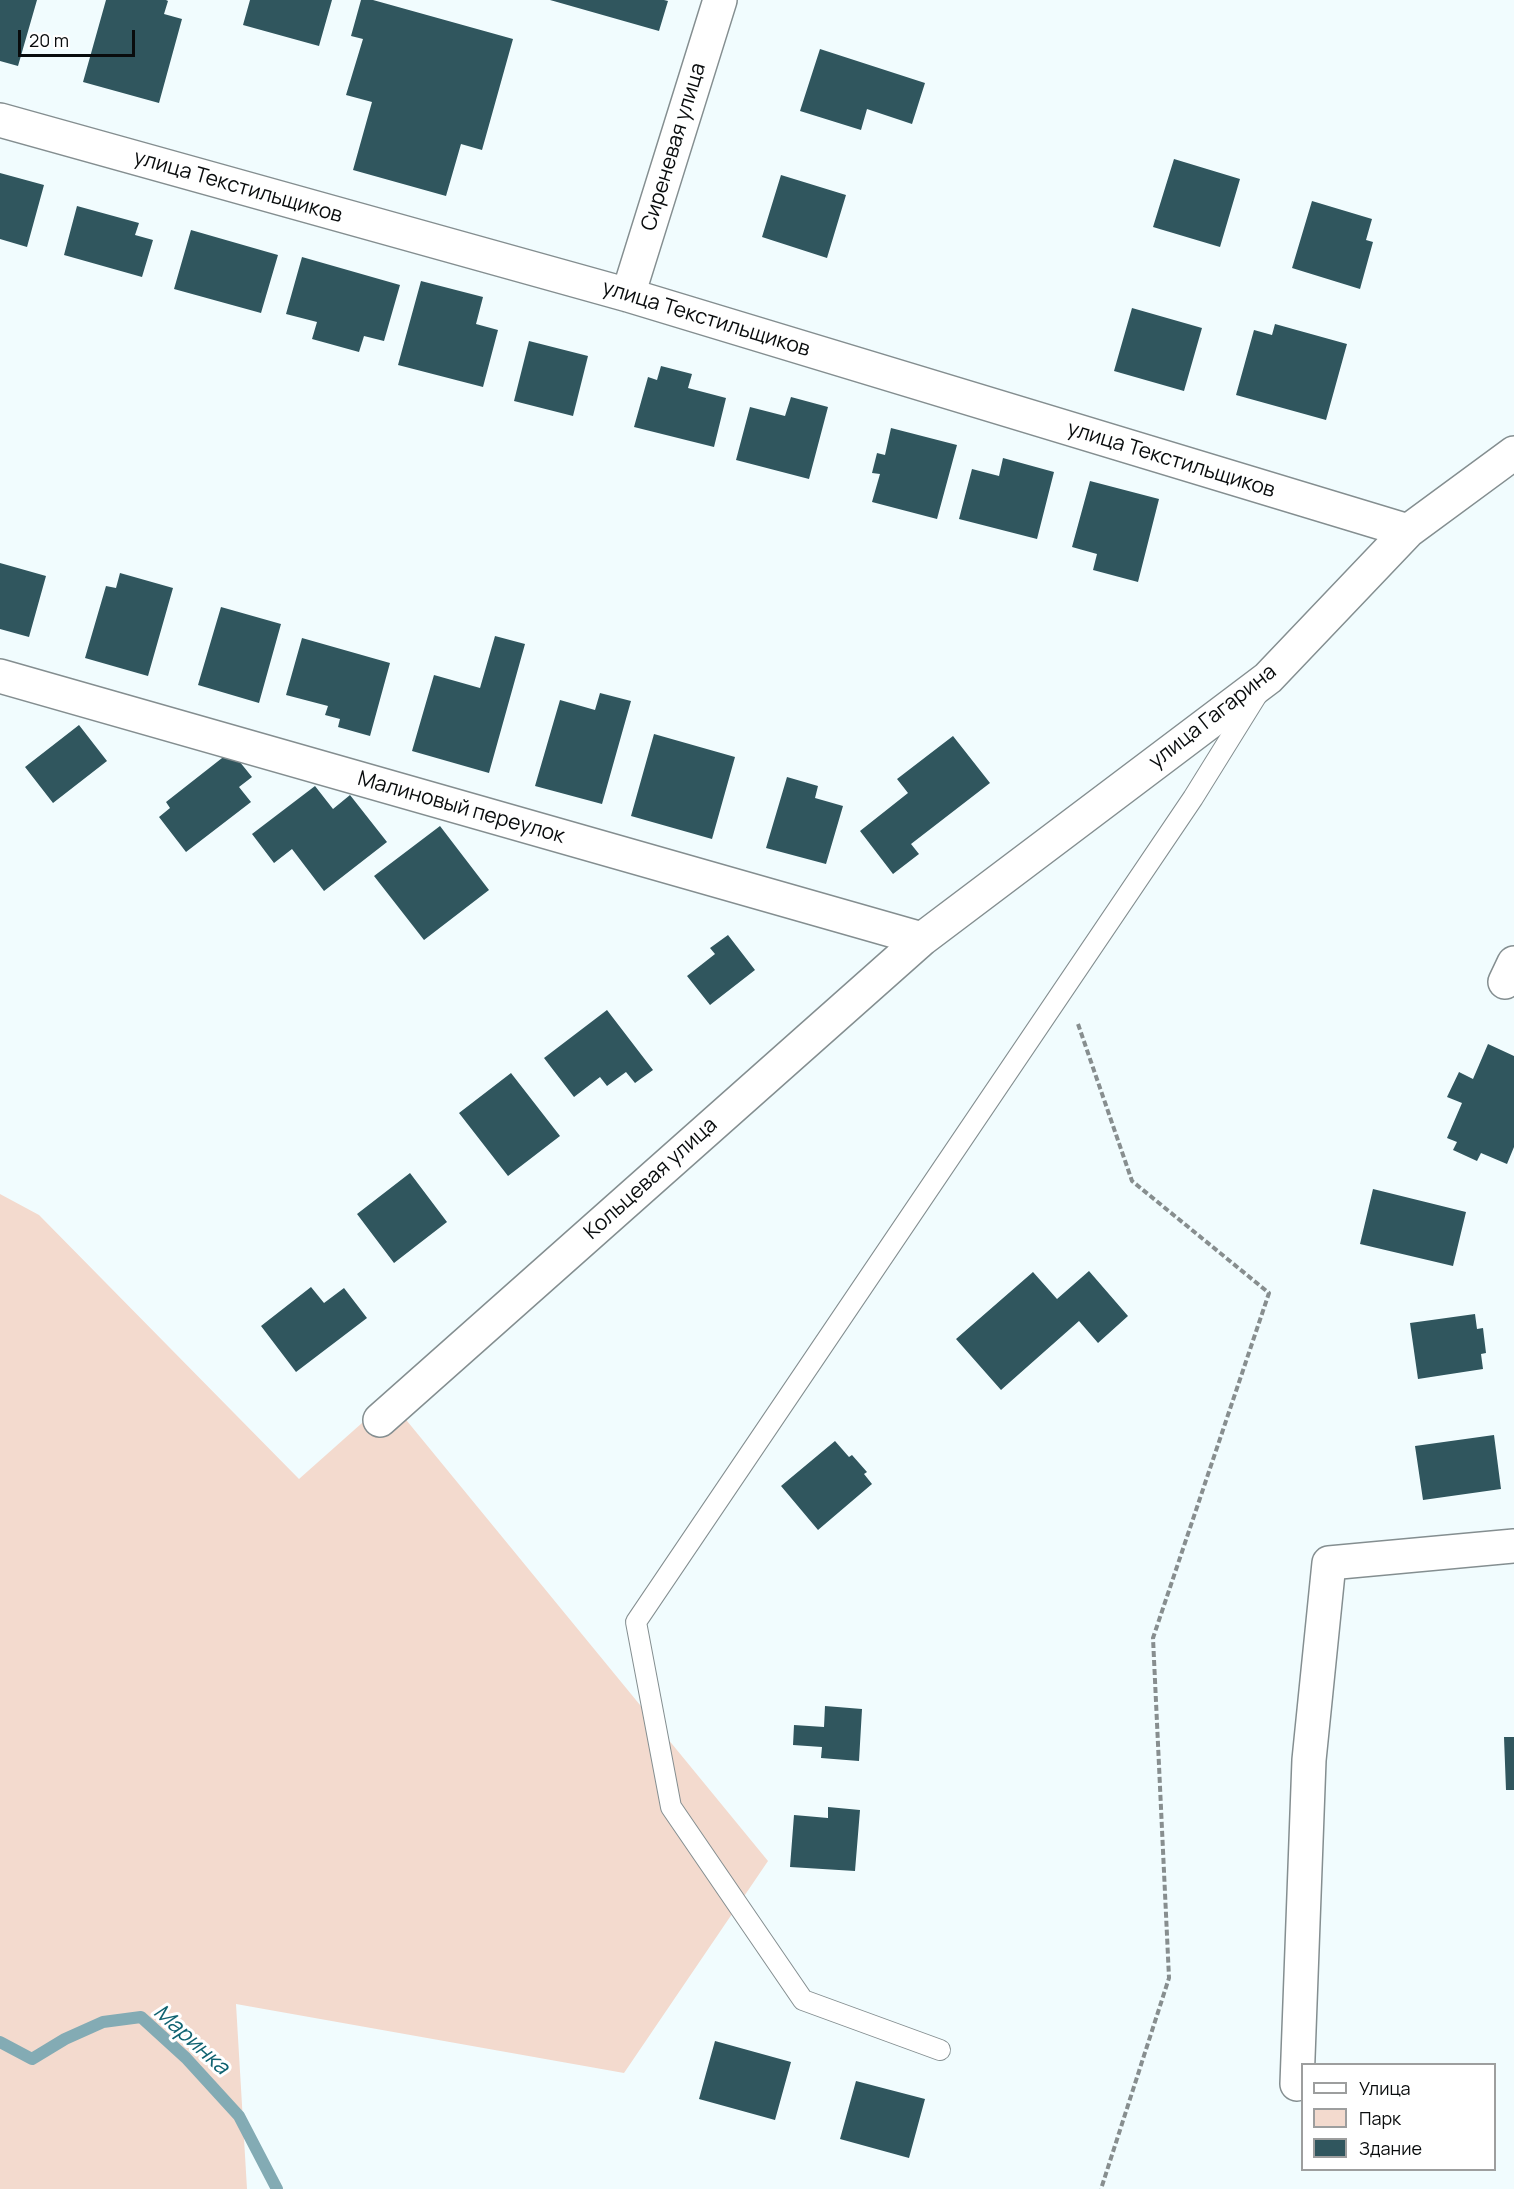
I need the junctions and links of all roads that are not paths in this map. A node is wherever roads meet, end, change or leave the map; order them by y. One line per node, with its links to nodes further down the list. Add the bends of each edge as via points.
1 (720, 0): 3 (street, Сиреневая улица)
2 (0, 120): 3 (street, улица Текстильщиков)
3 (628, 295): 5 (street, улица Текстильщиков)
4 (1514, 453): 5 (street, улица Гагарина)
5 (1408, 531): 7 (street, улица Гагарина)
6 (0, 676): 8 (street, Малиновый переулок)
7 (1268, 678): 8 (street, улица Гагарина); 11 (lane, via 1193,798 636,1622 671,1807 803,2000)
8 (922, 939): 9 (street, Кольцевая улица)
9 (380, 1420)
10 (1514, 1546): 12 (street, via 1329,1563 1309,1760)
11 (940, 2050)
12 (1297, 2084)

